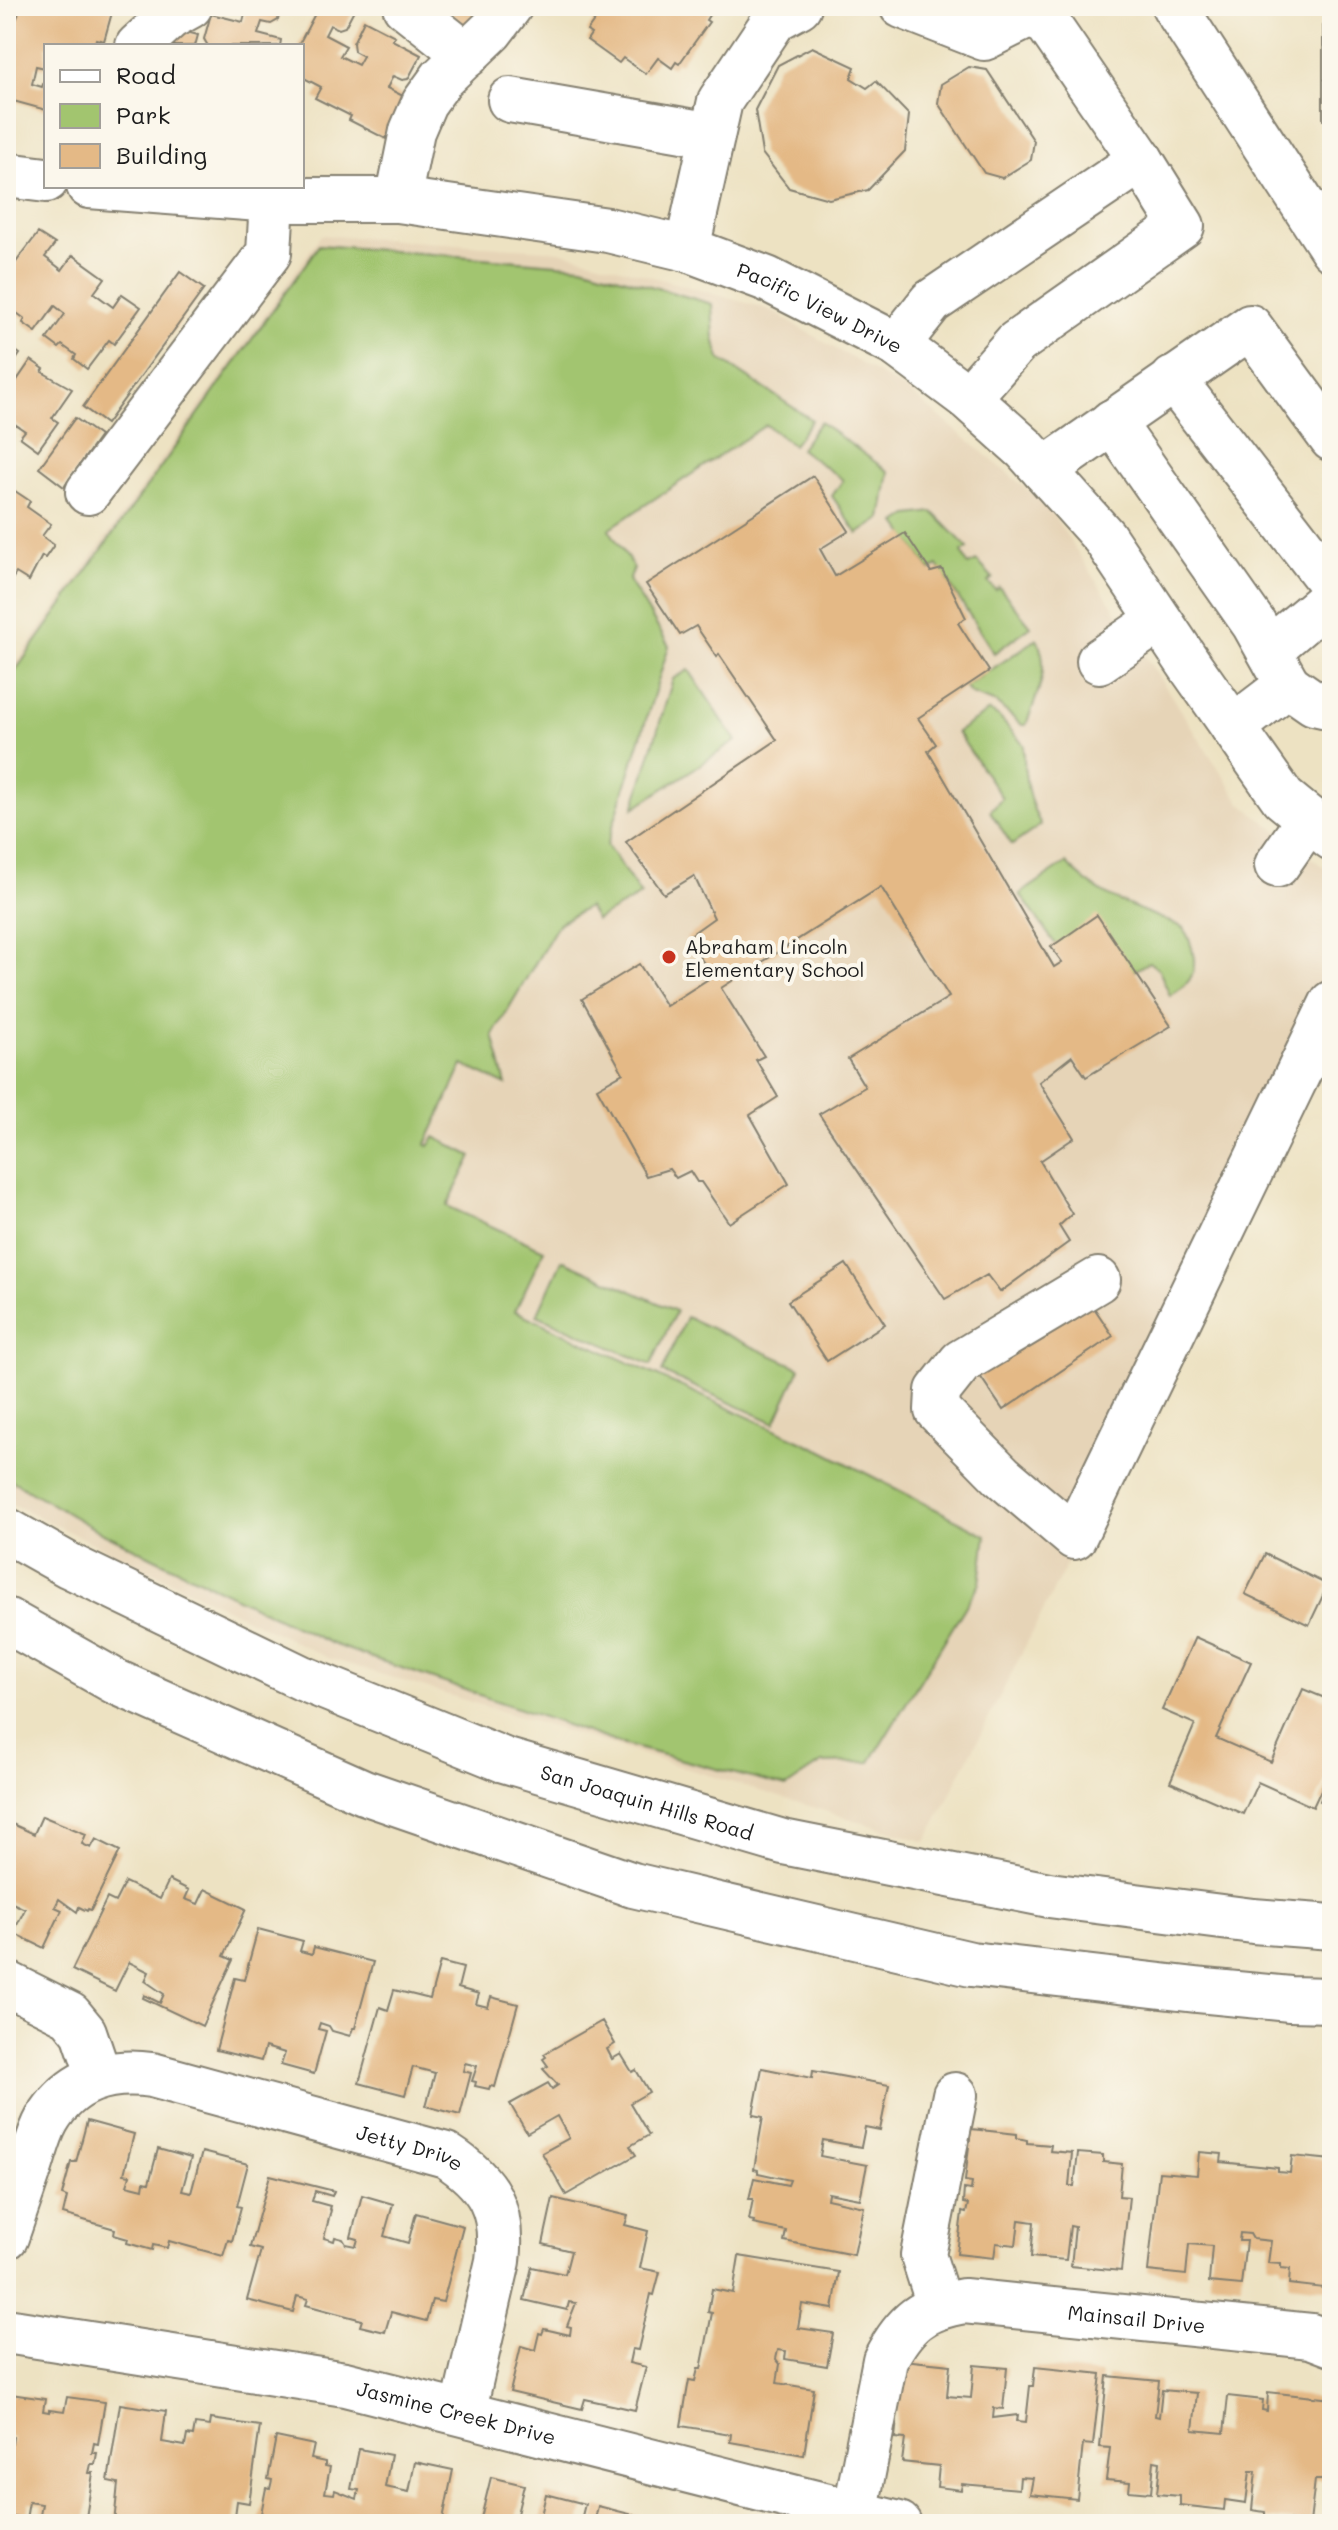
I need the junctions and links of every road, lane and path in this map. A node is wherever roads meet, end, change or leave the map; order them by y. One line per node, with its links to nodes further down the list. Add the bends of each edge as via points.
1 (190, 6): 7 (street)
2 (405, 6): 8 (street)
3 (510, 6): 8 (street)
4 (799, 6): 10 (street, via 775,19 720,101)
5 (902, 6): 11 (street, via 984,38 1030,15 1047,23)
6 (1174, 6): 18 (street)
7 (140, 44)
8 (467, 55): 16 (street, via 424,103 412,131)
9 (510, 100): 10 (street)
10 (712, 135): 17 (street)
11 (1141, 160): 19 (street, via 931,302); 21 (street, via 1182,226 1016,343)
12 (6, 175): 13 (street)
13 (44, 180)
14 (110, 188): 15 (street, Pacific View Drive)
15 (272, 200): 16 (street, Pacific View Drive); 25 (street, via 269,253)
16 (398, 200): 17 (street, Pacific View Drive, via 608,230)
17 (687, 249): 19 (street, Pacific View Drive, via 767,279)
18 (1332, 249)
19 (897, 345): 21 (street, Pacific View Drive)
20 (1173, 379): 22 (street); 23 (street, via 1250,327); 26 (street)
21 (968, 398): 24 (street, Pacific View Drive)
22 (1112, 422): 24 (street); 30 (street, via 1254,624)
23 (1332, 439)
24 (1044, 470): 28 (street, Pacific View Drive, via 1104,537)
25 (88, 492)
26 (1332, 585)
27 (1332, 597): 30 (street)
28 (1159, 620): 29 (street); 32 (street, Pacific View Drive)
29 (1099, 661)
30 (1278, 668): 31 (street, via 1314,703); 32 (street)
31 (1332, 707)
32 (1233, 727): 33 (street, Pacific View Drive, via 1283,798)
33 (1321, 828): 34 (street)
34 (1277, 865)
35 (1332, 1003): 36 (street, via 1074,1537 1002,1476 937,1410 938,1391 961,1362)
36 (1098, 1280)
37 (6, 1530): 39 (street, San Joaquin Hills Road, via 302,1678 504,1760 783,1842 1049,1895)
38 (6, 1620): 41 (street, via 116,1682 364,1792 633,1885 971,1964)
39 (1332, 1927)
40 (6, 1983): 42 (street, via 70,2015 84,2032)
41 (1332, 2000)
42 (99, 2076): 44 (street, Jetty Drive, via 63,2098 46,2121); 48 (street, Jetty Drive, via 152,2075 446,2155 471,2171 492,2201 501,2237)
43 (955, 2095): 45 (street, via 923,2255)
44 (6, 2237)
45 (939, 2305): 47 (street, Mainsail Drive, via 979,2302 1311,2336); 49 (street, Mainsail Drive, via 897,2336 885,2360)
46 (6, 2331): 48 (street, Jasmine Creek Drive, via 345,2384)
47 (1332, 2344)
48 (463, 2413): 49 (street, Jasmine Creek Drive)
49 (855, 2519): 50 (street, Jasmine Creek Drive)
50 (899, 2524)

